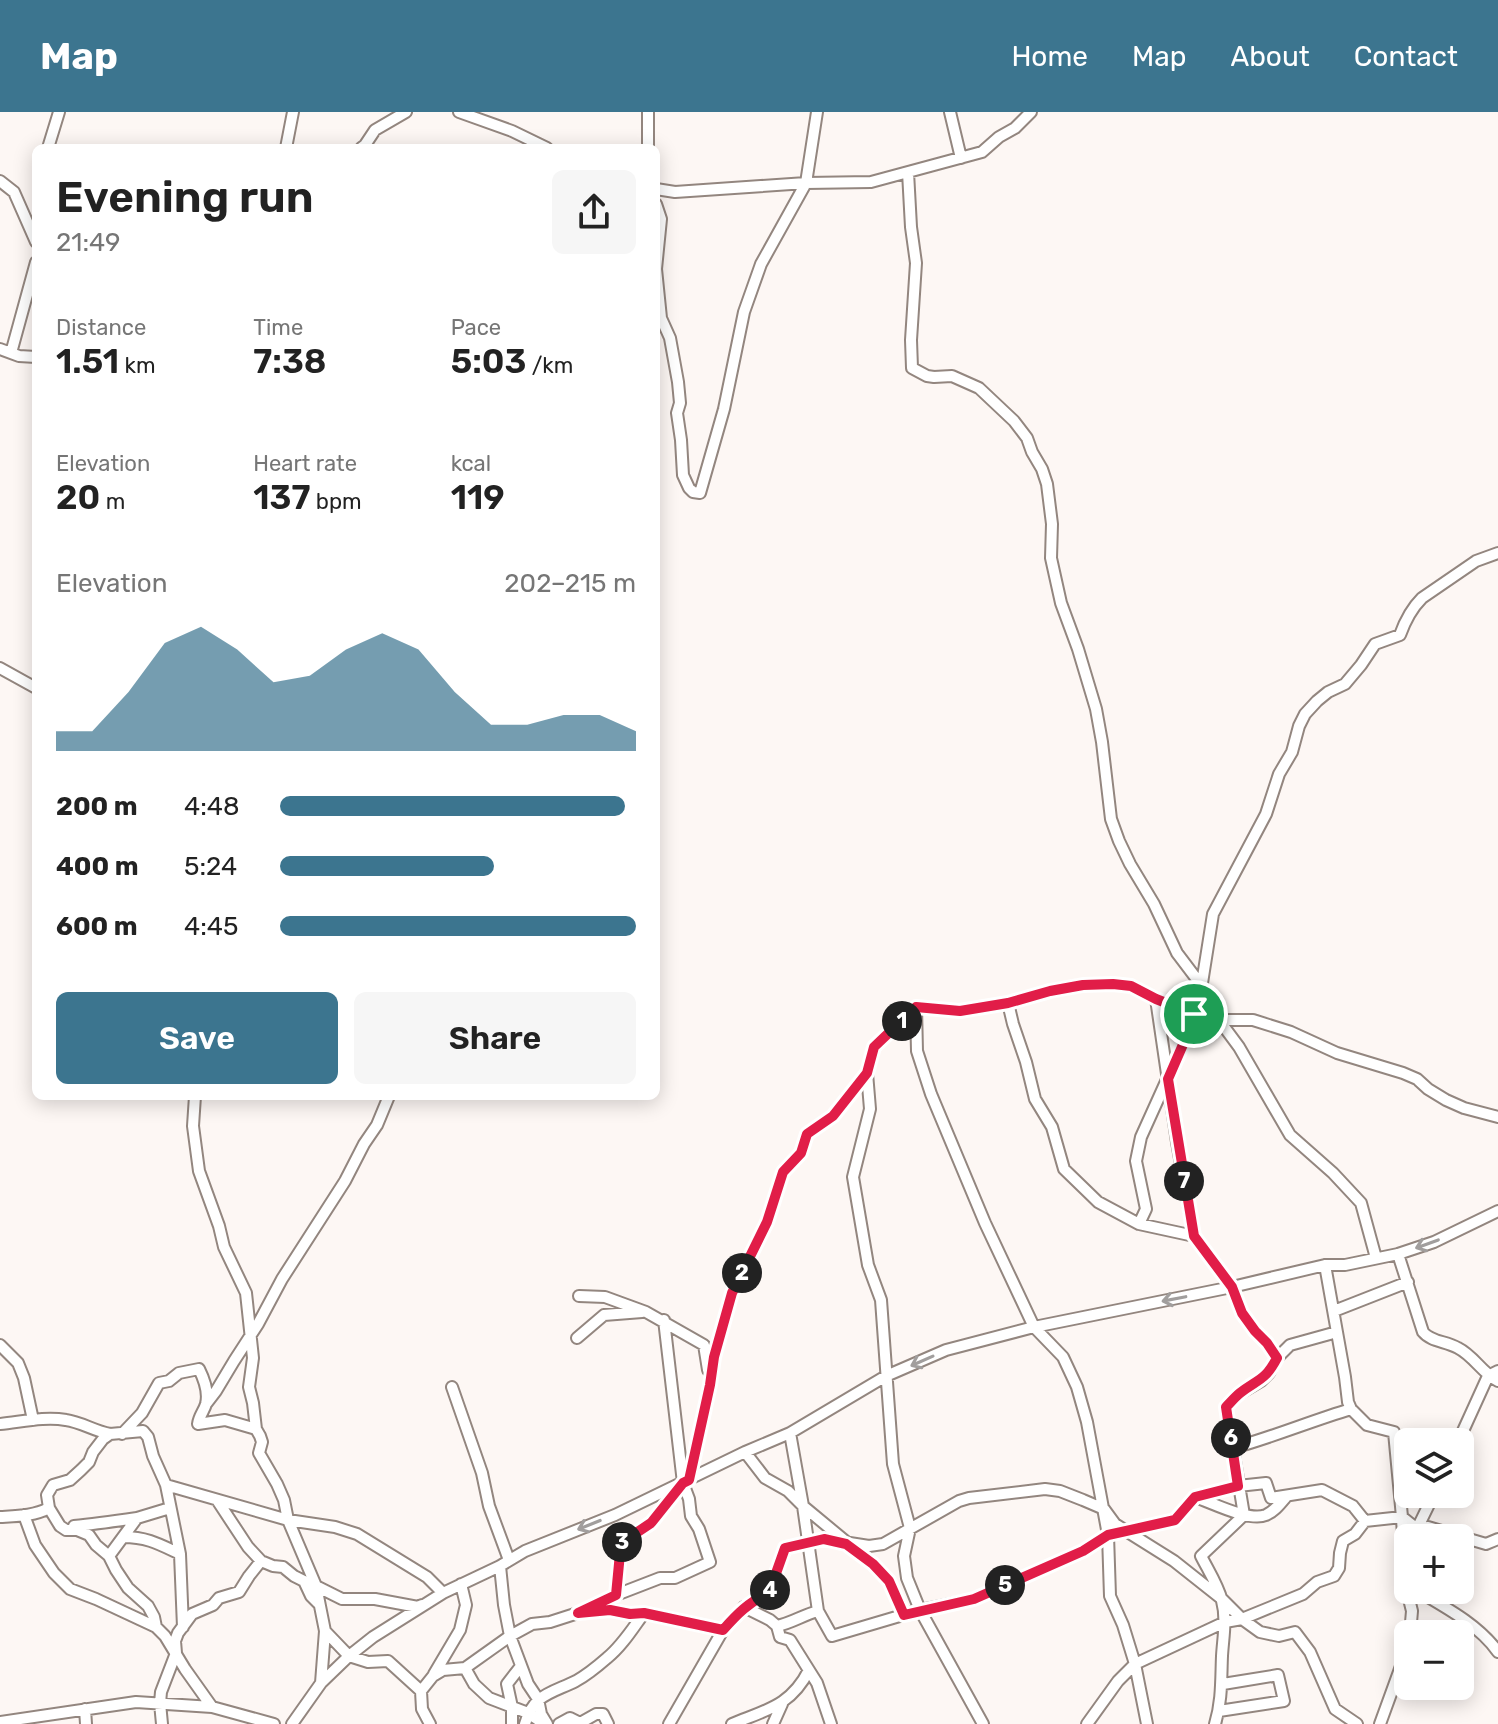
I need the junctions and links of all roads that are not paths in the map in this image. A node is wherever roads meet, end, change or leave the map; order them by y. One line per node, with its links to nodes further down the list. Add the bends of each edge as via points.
1 (59, 112): 9 (street)
2 (293, 112): 10 (street)
3 (406, 112): 11 (street, via 375,130)
4 (459, 112): 12 (street)
5 (648, 112): 13 (street)
6 (817, 112): 17 (street)
7 (950, 112): 14 (street)
8 (1031, 112): 14 (street, via 982,152)
9 (49, 144)
10 (287, 144)
11 (366, 144)
12 (539, 144)
13 (648, 144)
14 (961, 158): 15 (street)
15 (908, 172): 17 (street, via 871,182); 29 (street, via 916,263 912,368 979,388 1014,421 1042,469 1052,524 1051,558 1096,709 1111,819 1168,937)
16 (0, 181): 20 (street, via 14,192)
17 (806, 183): 18 (street); 23 (street, via 761,264 744,312 700,493 693,492 683,475 678,382)
18 (660, 190)
19 (660, 216): 21 (street)
20 (32, 233)
21 (660, 236)
22 (32, 274): 24 (street)
23 (660, 308)
24 (6, 351): 25 (street)
25 (32, 357)
26 (1498, 553): 29 (street, via 1476,561 1422,598 1400,635 1375,644 1345,684 1305,714 1266,814 1213,914)
27 (0, 668): 28 (street)
28 (32, 686)
29 (1202, 986): 33 (street); 34 (street)
30 (1156, 999): 31 (street, via 1131,986 1113,984 1083,985); 33 (street); 36 (street)
31 (1008, 1003): 32 (street, via 960,1011); 41 (street, via 1035,1099 1052,1127 1064,1169 1098,1202)
32 (916, 1007): 35 (street, via 874,1047); 52 (street, via 917,1051 931,1094)
33 (1194, 1014): 34 (street); 36 (street)
34 (1219, 1020): 39 (street, via 1253,1020 1291,1032 1403,1073 1446,1100); 44 (street, via 1290,1135 1361,1203)
35 (867, 1073): 58 (street, via 870,1109 853,1177 868,1265 881,1300); 60 (street, via 833,1116 807,1134 801,1153 783,1172 767,1222 732,1293)
36 (1168, 1079): 41 (street, via 1141,1137 1136,1161 1146,1209); 42 (street)
37 (195, 1100): 54 (street, via 199,1171 246,1293)
38 (387, 1100): 54 (street, via 345,1181)
39 (1498, 1117)
40 (1498, 1211): 43 (street, one-way to 43)
41 (1139, 1224): 42 (street)
42 (1194, 1236): 47 (street)
43 (1398, 1254): 44 (street); 46 (street)
44 (1376, 1258): 45 (street)
45 (1325, 1265): 47 (street); 49 (street)
46 (1408, 1282): 49 (street); 59 (street, via 1428,1338 1460,1348)
47 (1232, 1287): 52 (street, one-way to 52); 57 (street, via 1242,1313)
48 (579, 1296): 50 (street, via 605,1297)
49 (1334, 1311): 53 (street)
50 (646, 1312): 51 (street); 55 (street, via 604,1315)
51 (664, 1320): 60 (street, via 704,1345); 73 (street)
52 (1034, 1327): 58 (street, one-way to 58, via 946,1350); 82 (street, via 1063,1357 1077,1387)
53 (1337, 1332): 57 (street, via 1290,1345); 63 (street)
54 (249, 1337): 62 (street); 67 (street)
55 (577, 1338)
56 (0, 1345): 64 (street, via 18,1363)
57 (1277, 1358): 71 (street, via 1261,1381 1226,1407)
58 (886, 1376): 68 (street); 93 (street, via 893,1464)
59 (1495, 1376): 66 (street)
60 (710, 1385): 73 (street)
61 (452, 1387): 104 (street)
62 (206, 1404): 67 (street, via 198,1424 225,1420); 70 (street, via 199,1369 179,1373 159,1383)
63 (1351, 1409): 71 (street); 86 (street, via 1367,1425 1394,1432)
64 (33, 1420): 65 (street); 69 (street, via 67,1420)
65 (0, 1424)
66 (1466, 1428)
67 (256, 1429): 88 (street, via 262,1442 259,1453 284,1500)
68 (790, 1433): 72 (street); 79 (street)
69 (110, 1434): 70 (street); 80 (street, via 70,1480 53,1485 47,1495)
70 (122, 1434): 74 (street, via 143,1431)
71 (1233, 1448): 75 (street)
72 (745, 1452): 73 (street); 79 (street, via 765,1478)
73 (686, 1482): 104 (street, one-way to 104); 108 (street, via 651,1523 621,1543); 108 (street, via 691,1516 710,1562)
74 (166, 1485): 78 (street); 81 (street)
75 (1238, 1486): 76 (street); 77 (street, via 1266,1483 1271,1498); 84 (street)
76 (1195, 1497): 84 (street); 94 (street, via 1175,1520)
77 (1286, 1497): 84 (street, via 1263,1517); 89 (street, via 1322,1490 1353,1506)
78 (217, 1500): 88 (street); 103 (street)
79 (803, 1506): 99 (street); 100 (street)
80 (49, 1508): 83 (street); 92 (street)
81 (170, 1508): 87 (street); 101 (street)
82 (1104, 1509): 93 (street, via 1045,1489 969,1498); 94 (street); 95 (street)
83 (24, 1515): 85 (street); 122 (street, via 35,1545 70,1589)
84 (1244, 1515): 109 (street, via 1201,1556)
85 (0, 1517)
86 (1402, 1517): 89 (street); 90 (street); 91 (street)
87 (137, 1518): 92 (street); 96 (street)
88 (288, 1520): 106 (street); 107 (street, via 357,1534 427,1577)
89 (1365, 1521): 119 (street, via 1343,1541 1334,1576)
90 (1402, 1524)
91 (1408, 1524)
92 (60, 1526): 102 (street, via 89,1535)
93 (910, 1528): 100 (street, via 883,1544); 114 (street, via 904,1556)
94 (1127, 1531): 95 (street); 109 (street)
95 (1108, 1535): 114 (street, via 974,1599); 130 (street, via 1110,1596)
96 (123, 1537): 101 (street, via 141,1537); 102 (street)
97 (1498, 1539): 98 (street, via 1486,1544)
98 (1474, 1540)
99 (809, 1542): 100 (street); 113 (street, via 785,1548 769,1593); 115 (street)
100 (846, 1544): 118 (street, via 889,1581)
101 (180, 1554): 123 (street)
102 (109, 1556): 122 (street, via 128,1588 148,1606)
103 (261, 1561): 110 (street, via 304,1581); 123 (street, via 239,1592 192,1614)
104 (505, 1563): 105 (street); 126 (street)
105 (461, 1584): 107 (street); 134 (street, via 466,1605 460,1630)
106 (316, 1586): 110 (street); 111 (street, via 342,1599 418,1607)
107 (443, 1593): 111 (street)
108 (616, 1595): 116 (street)
109 (1222, 1599): 119 (street); 120 (street)
110 (318, 1603): 125 (street)
111 (427, 1603): 129 (street)
112 (1440, 1604): 127 (street)
113 (744, 1607): 121 (street); 124 (street)
114 (920, 1610): 118 (street); 164 (street)
115 (818, 1611): 118 (street, via 832,1636); 121 (street)
116 (578, 1613): 117 (street); 126 (street, via 532,1624)
117 (644, 1613): 124 (street); 139 (street, via 623,1641 579,1680)
118 (904, 1615)
119 (1242, 1619): 120 (street); 146 (street, via 1260,1632 1295,1632 1310,1652)
120 (1225, 1622): 130 (street); 136 (street)
121 (777, 1626): 133 (street, via 780,1637 790,1640)
122 (156, 1627): 128 (street)
123 (183, 1627): 128 (street, via 175,1641)
124 (723, 1630): 160 (street)
125 (325, 1631): 129 (street); 135 (street)
126 (510, 1636): 131 (street); 132 (street)
127 (1498, 1652)
128 (176, 1653): 140 (street); 142 (street)
129 (349, 1656): 135 (street); 138 (street, via 388,1661)
130 (1135, 1664): 165 (street); 166 (street)
131 (521, 1666): 139 (street); 143 (street, via 507,1684)
132 (465, 1668): 134 (street); 143 (street, via 489,1698)
133 (809, 1670): 141 (street); 163 (street)
134 (433, 1676): 138 (street)
135 (321, 1683): 153 (street)
136 (1223, 1684): 147 (street); 147 (street, via 1278,1675 1284,1701)
137 (1394, 1686): 170 (street)
138 (421, 1691): 145 (street)
139 (538, 1699): 148 (street); 157 (street)
140 (160, 1703): 142 (street); 144 (street); 151 (street)
141 (782, 1704): 161 (street); 162 (street)
142 (212, 1707): 152 (street)
143 (512, 1707): 148 (street); 156 (street)
144 (85, 1709): 149 (street); 150 (street)
145 (422, 1709): 154 (street); 155 (street)
146 (1335, 1709): 168 (street); 169 (street)
147 (1219, 1711): 167 (street)
148 (526, 1719): 157 (street)
149 (0, 1722)
150 (86, 1724)
151 (162, 1724)
152 (274, 1724)
153 (292, 1724)
154 (419, 1724)
155 (430, 1724)
156 (512, 1724)
157 (545, 1724)
158 (559, 1724): 159 (street, via 570,1718 580,1723 596,1714 603,1714)
159 (608, 1724)
160 (669, 1724)
161 (732, 1724)
162 (773, 1724)
163 (831, 1724)
164 (983, 1724)
165 (1087, 1724)
166 (1147, 1724)
167 (1214, 1724)
168 (1340, 1724)
169 (1357, 1724)
170 (1380, 1724)

